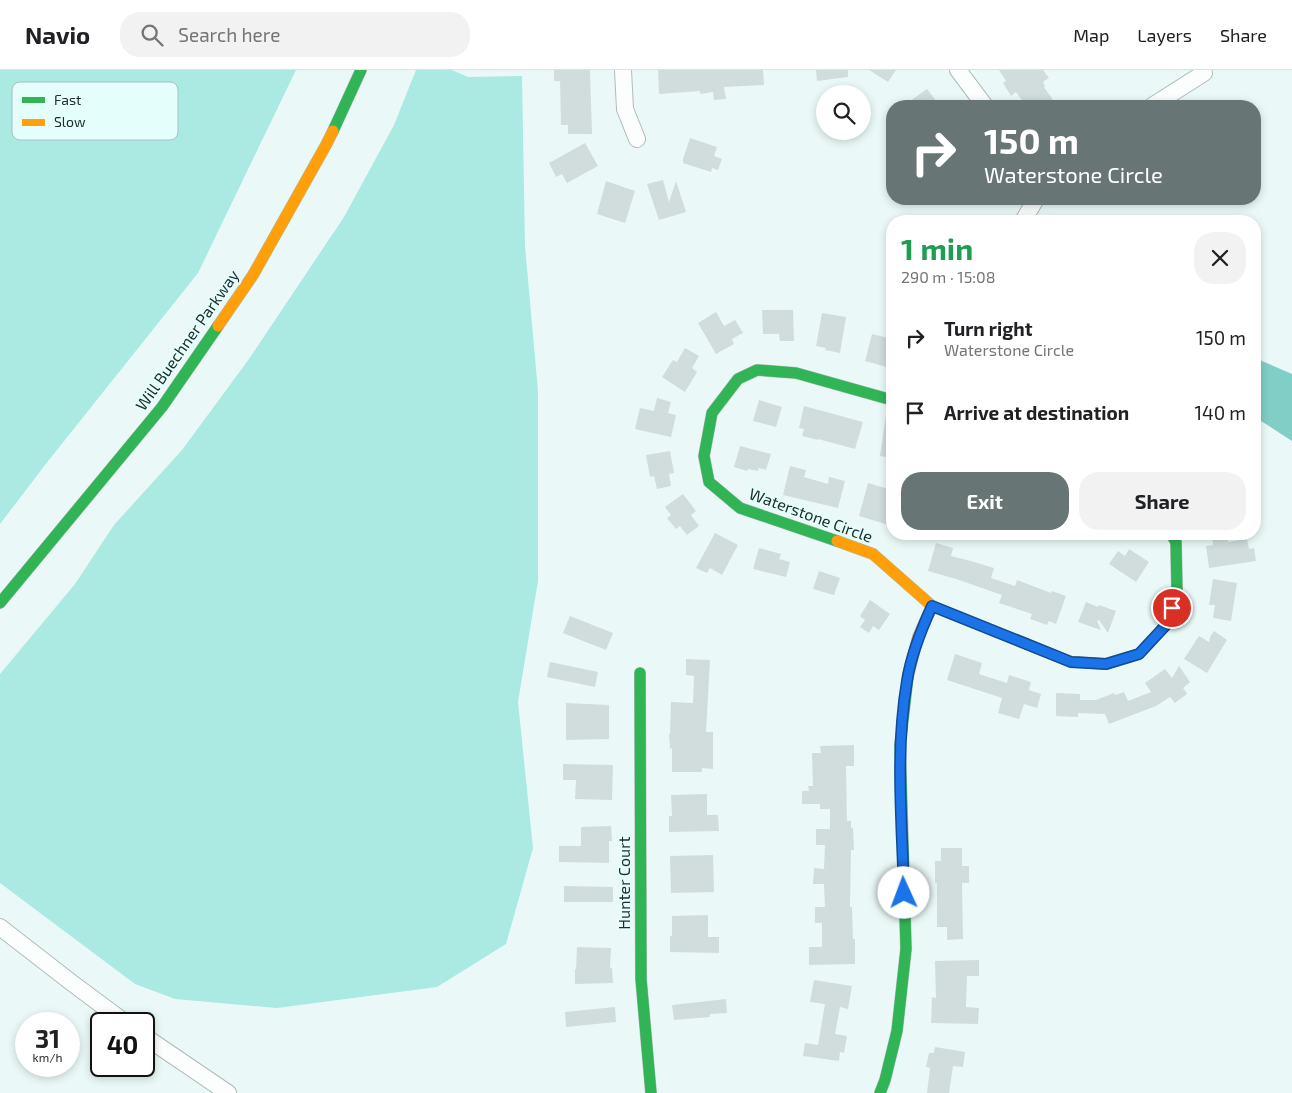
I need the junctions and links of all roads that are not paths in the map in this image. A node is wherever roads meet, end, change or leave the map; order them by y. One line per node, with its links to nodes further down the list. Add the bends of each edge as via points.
1 (361, 70): 10 (street, Will Buechner Parkway, via 326,145 253,275 162,407)
2 (623, 70): 7 (street, via 625,109)
3 (958, 70): 5 (street)
4 (1202, 70): 6 (street, via 1204,72)
5 (980, 100)
6 (1161, 100)
7 (637, 139)
8 (886, 398): 11 (street, Waterstone Circle, via 796,373 758,370 738,379 712,413 704,456 709,482 740,508 873,554)
9 (1175, 540): 11 (street, Waterstone Circle, via 1177,591 1166,625 1139,654 1106,664 1071,662)
10 (0, 603)
11 (932, 606): 18 (street, via 918,637 907,680 900,745 906,949 897,1031)
12 (640, 672): 17 (street, Hunter Court, via 641,979)
13 (0, 927): 14 (street)
14 (111, 1012)
15 (155, 1043): 16 (street)
16 (228, 1093)
17 (651, 1093)
18 (880, 1093)

